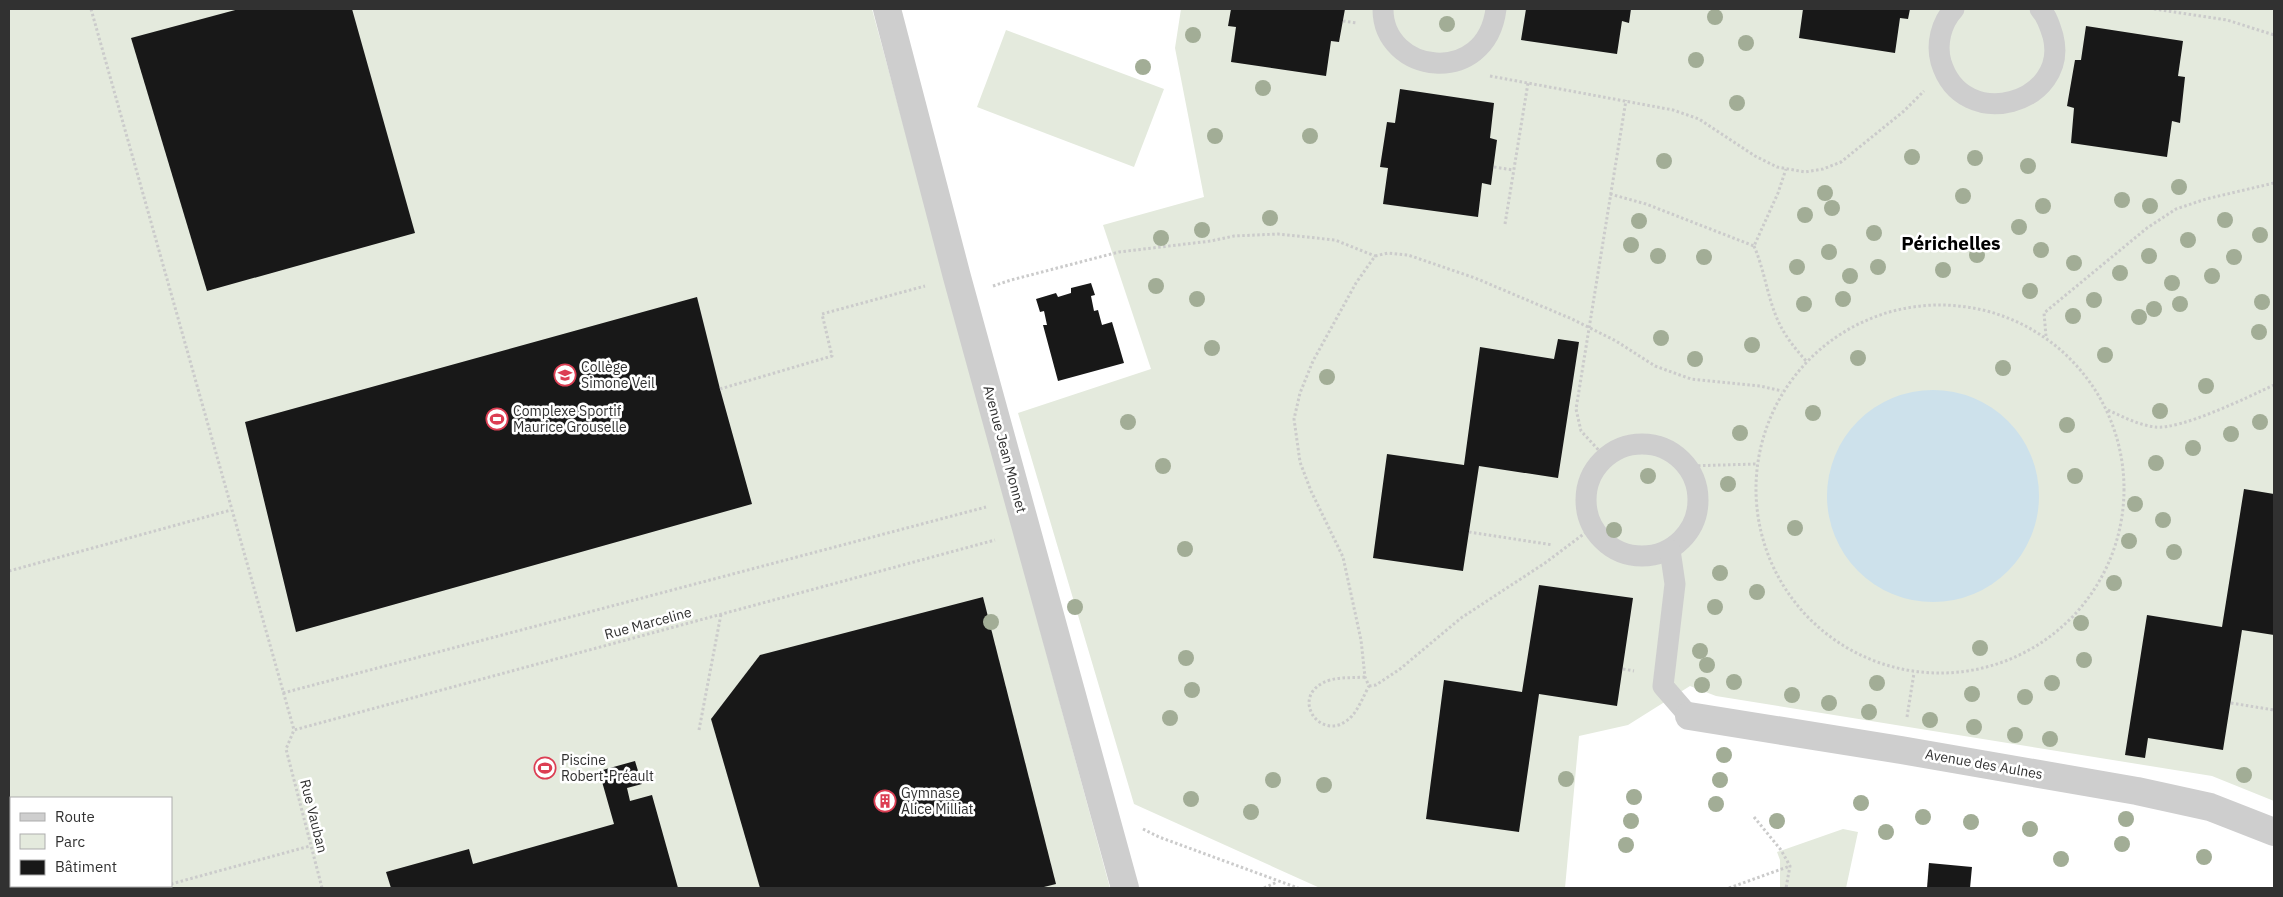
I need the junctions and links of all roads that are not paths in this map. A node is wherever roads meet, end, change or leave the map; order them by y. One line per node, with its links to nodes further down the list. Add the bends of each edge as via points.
1 (887, 9): 9 (street, Avenue Jean Monnet)
2 (1383, 9): 3 (lane, via 1387,29 1396,44 1424,62 1442,64 1474,52 1486,40 1494,24)
3 (1496, 9)
4 (1954, 9): 5 (lane, via 1942,27 1939,42 1944,70 1952,84 1964,94 1978,102 1994,105 2024,98 2046,76 2053,60 2055,43)
5 (2040, 9)
6 (1670, 550): 6 (lane, via 1685,538 1695,521 1699,502 1697,483 1688,466 1674,453 1657,445 1630,445 1605,456 1593,472 1586,490 1586,509 1592,528 1618,552 1653,556); 7 (lane, via 1675,584 1663,686)
7 (1689, 716): 8 (street, Avenue des Aulnes, via 2137,791 2210,807)
8 (2274, 832)
9 (1125, 888)

